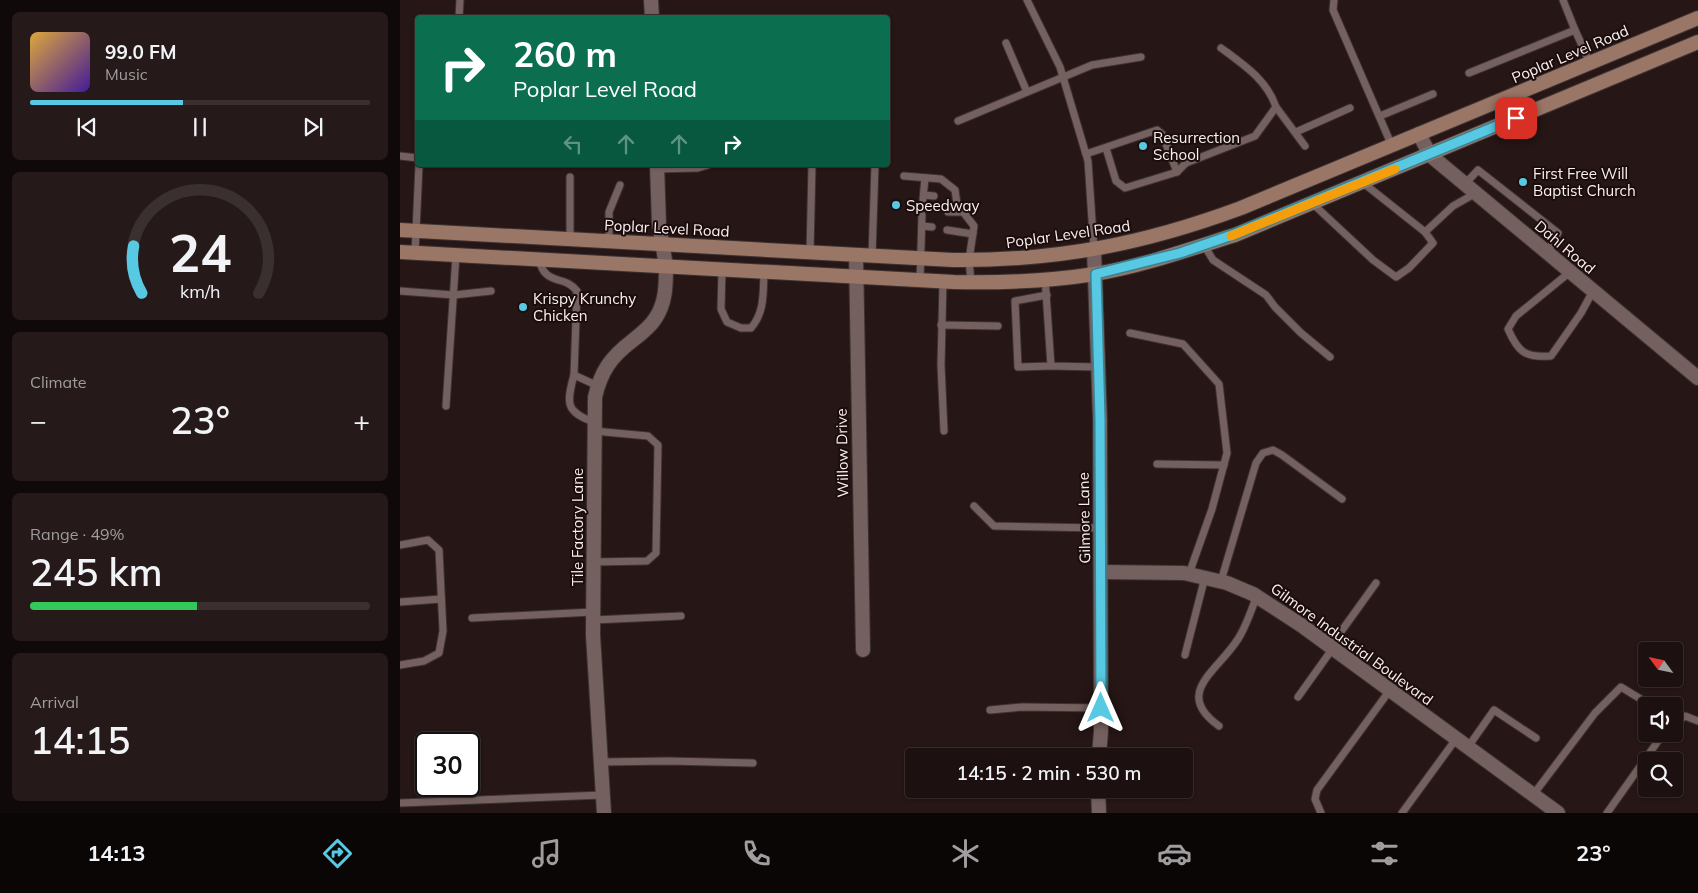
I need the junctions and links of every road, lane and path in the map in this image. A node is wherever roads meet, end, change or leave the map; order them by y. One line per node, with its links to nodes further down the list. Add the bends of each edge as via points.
1 (460, 0): 6 (lane)
2 (651, 0): 7 (street)
3 (1027, 0): 16 (lane)
4 (1334, 0): 21 (lane, via 1333,10)
5 (1564, 0): 9 (lane)
6 (459, 15)
7 (652, 15)
8 (1698, 18): 14 (main road, Poplar Level Road)
9 (1576, 30): 14 (lane); 15 (lane)
10 (1698, 42): 29 (main road)
11 (1006, 43): 17 (lane)
12 (1222, 48): 19 (lane, via 1255,74 1272,94)
13 (1141, 57): 16 (lane, via 1092,65)
14 (1590, 64): 24 (main road, Poplar Level Road)
15 (1469, 73)
16 (1063, 77): 17 (lane); 28 (lane)
17 (1027, 92): 22 (lane)
18 (1433, 94): 21 (lane)
19 (1276, 107): 23 (lane); 37 (lane, via 1256,136 1186,163)
20 (1350, 108): 23 (lane)
21 (1380, 116): 26 (lane)
22 (958, 121)
23 (1296, 132): 25 (lane)
24 (1419, 134): 26 (main road, Poplar Level Road); 29 (street, Dahl Road)
25 (1305, 146)
26 (1392, 146): 60 (main road, Poplar Level Road, via 1188,228)
27 (1106, 148): 28 (lane); 37 (lane, via 1116,181 1125,188); 37 (lane, via 1157,130 1162,134)
28 (1086, 154): 60 (lane)
29 (1430, 155): 41 (main road); 43 (street, Dahl Road)
30 (400, 156): 31 (lane)
31 (415, 158)
32 (419, 167): 53 (lane)
33 (657, 167): 34 (lane); 58 (street, Tile Factory Lane)
34 (701, 167)
35 (812, 167): 62 (lane)
36 (875, 167): 67 (lane)
37 (1177, 172)
38 (904, 176): 40 (lane)
39 (570, 177): 56 (lane)
40 (924, 178): 44 (lane, via 923,197); 47 (lane, via 941,179 956,190 952,198)
41 (1362, 182): 45 (main road); 54 (lane)
42 (620, 185): 57 (lane, via 608,212)
43 (1471, 189): 54 (lane); 64 (street, Dahl Road); 64 (lane, via 1478,170 1558,233)
44 (934, 196)
45 (1312, 203): 54 (lane, via 1396,277 1410,268 1433,243); 59 (main road)
46 (948, 212): 47 (lane)
47 (963, 212): 55 (lane, via 974,226)
48 (922, 215): 49 (lane)
49 (922, 226): 50 (lane); 68 (lane)
50 (932, 228)
51 (400, 230): 53 (main road, Poplar Level Road)
52 (946, 230): 55 (lane)
53 (415, 231): 56 (main road, Poplar Level Road); 63 (lane)
54 (1425, 232)
55 (973, 234): 70 (lane)
56 (570, 239): 57 (main road, Poplar Level Road)
57 (609, 241): 58 (main road, Poplar Level Road)
58 (662, 244): 62 (main road, Poplar Level Road); 71 (street, Tile Factory Lane)
59 (1204, 245): 75 (main road); 89 (lane, via 1213,260 1266,294 1275,307)
60 (1094, 250): 70 (main road, Poplar Level Road, via 1043,257); 75 (street, Gilmore Lane)
61 (400, 252): 63 (main road)
62 (810, 252): 66 (main road, Poplar Level Road)
63 (414, 253): 65 (main road)
64 (1547, 253): 74 (street, Dahl Road)
65 (456, 255): 69 (main road); 84 (lane)
66 (856, 255): 67 (main road, Poplar Level Road); 76 (street, Willow Drive)
67 (872, 256): 68 (main road, Poplar Level Road)
68 (920, 258): 70 (main road, Poplar Level Road); 78 (lane)
69 (539, 260): 71 (main road); 92 (lane, via 547,276 574,286 577,291)
70 (969, 260): 80 (lane)
71 (666, 266): 72 (main road); 94 (street, Tile Factory Lane, via 663,302 655,320 609,360)
72 (722, 270): 73 (main road); 73 (lane, via 721,309 727,322 742,328 751,328 761,310)
73 (764, 272): 76 (main road)
74 (1570, 272): 83 (street, Dahl Road); 83 (lane, via 1516,316 1508,329 1516,348 1533,357 1550,356)
75 (1096, 274): 77 (main road); 91 (street, Gilmore Lane)
76 (856, 277): 78 (main road); 117 (street, Willow Drive)
77 (1045, 278): 80 (main road); 85 (lane)
78 (920, 280): 79 (main road)
79 (943, 281): 80 (main road); 86 (lane)
80 (970, 282)
81 (400, 290): 84 (lane)
82 (491, 291): 84 (lane)
83 (1593, 291): 93 (street, Dahl Road)
84 (454, 295): 95 (lane)
85 (1047, 295): 90 (lane); 90 (lane, via 1015,301 1018,367)
86 (941, 325): 87 (lane); 97 (lane)
87 (998, 326)
88 (1130, 333): 99 (lane, via 1183,344 1219,384 1227,453)
89 (1330, 358)
90 (1051, 366): 91 (lane)
91 (1098, 367): 102 (street, Gilmore Lane)
92 (574, 376): 94 (lane); 96 (lane, via 569,404 571,411)
93 (1698, 378)
94 (598, 386): 96 (street, Tile Factory Lane)
95 (446, 406)
96 (594, 426): 104 (street, Tile Factory Lane); 104 (lane, via 648,436 658,445 656,553 647,561)
97 (944, 430)
98 (1157, 464): 99 (lane)
99 (1224, 465): 106 (lane)
100 (1342, 499): 108 (lane, via 1282,455 1273,450 1263,453 1256,463)
101 (974, 506): 102 (lane, via 994,526)
102 (1100, 528): 105 (street, Gilmore Lane)
103 (400, 545): 111 (lane, via 428,540 439,550)
104 (593, 562): 113 (street, Tile Factory Lane)
105 (1101, 572): 106 (street, Gilmore Industrial Boulevard); 123 (street, Gilmore Lane)
106 (1189, 574): 107 (street, Gilmore Industrial Boulevard)
107 (1205, 578): 108 (street, Gilmore Industrial Boulevard); 118 (lane)
108 (1221, 581): 110 (street, Gilmore Industrial Boulevard)
109 (1376, 583): 116 (lane)
110 (1257, 596): 116 (street, Gilmore Industrial Boulevard); 127 (lane, via 1239,638 1198,691 1199,707 1205,716)
111 (441, 599): 112 (lane); 119 (lane, via 439,653 424,661)
112 (400, 602)
113 (593, 616): 114 (lane); 115 (lane); 132 (street, Tile Factory Lane)
114 (681, 616)
115 (472, 618)
116 (1331, 647): 120 (street, Gilmore Industrial Boulevard); 121 (lane)
117 (863, 650)
118 (1185, 655)
119 (400, 665)
120 (1390, 690): 130 (street, Gilmore Industrial Boulevard); 140 (lane, via 1317,790 1315,799)
121 (1298, 697)
122 (1638, 698): 135 (lane, via 1620,687 1595,713)
123 (1101, 708): 124 (lane); 131 (street, Gilmore Lane)
124 (990, 710)
125 (1683, 718): 126 (lane, via 1686,716)
126 (1698, 722)
127 (1220, 726)
128 (1536, 738): 130 (lane, via 1494,710)
129 (1657, 742): 143 (lane)
130 (1462, 743): 135 (street, Gilmore Industrial Boulevard); 141 (lane)
131 (1099, 748)
132 (601, 762): 133 (lane); 134 (street, Tile Factory Lane)
133 (754, 763)
134 (603, 795): 137 (lane); 138 (street, Tile Factory Lane)
135 (1533, 795): 142 (street, Gilmore Industrial Boulevard)
136 (1098, 798): 139 (street)
137 (400, 803)
138 (604, 813)
139 (1098, 813)
140 (1321, 813)
141 (1402, 813)
142 (1558, 813)
143 (1607, 813)

